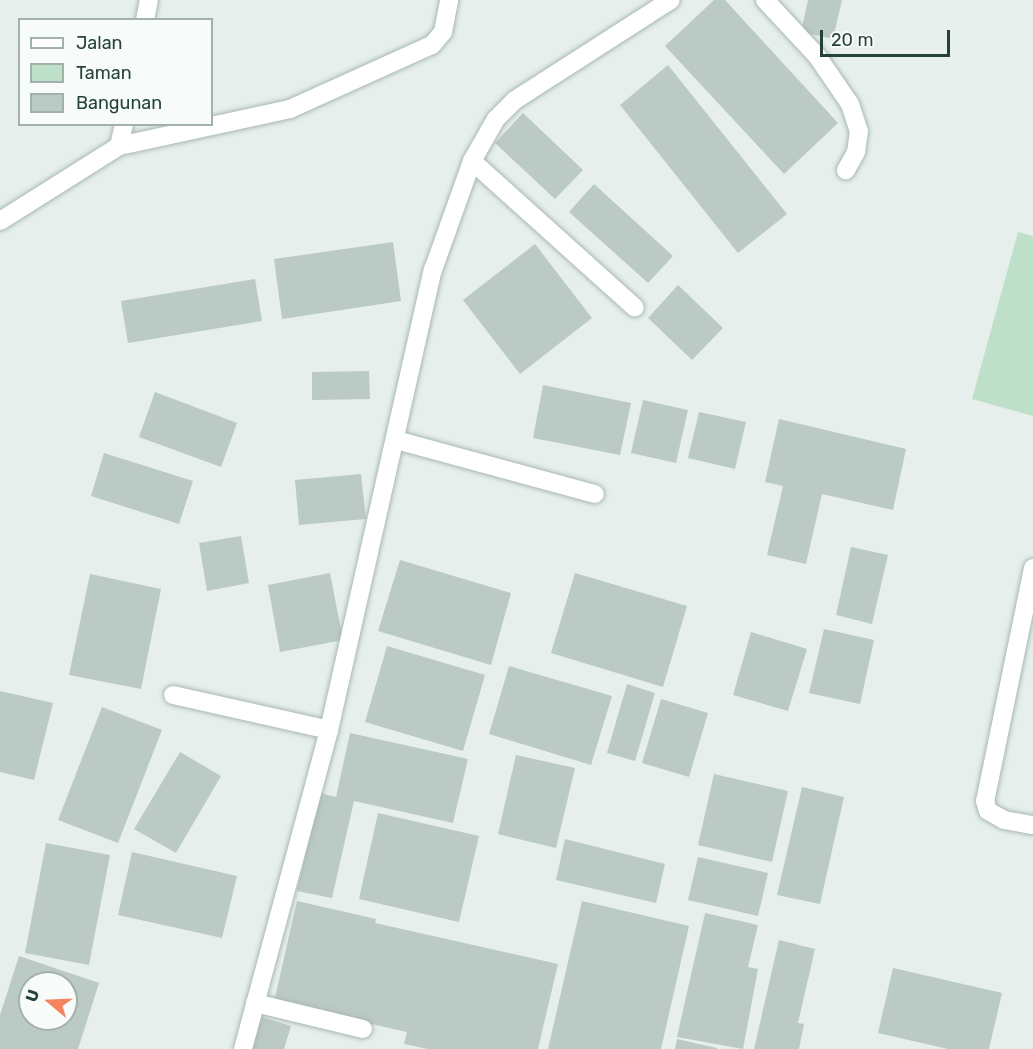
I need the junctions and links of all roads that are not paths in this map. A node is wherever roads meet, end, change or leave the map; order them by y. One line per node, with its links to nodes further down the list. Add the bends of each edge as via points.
1 (149, 0): 5 (street)
2 (449, 0): 8 (street, via 442,32 432,45 290,109)
3 (671, 0): 10 (street, via 515,100 496,119)
4 (765, 0): 11 (street, via 817,56 850,105 859,131 856,152)
5 (145, 18)
6 (124, 126): 9 (street)
7 (211, 126): 9 (street)
8 (213, 126)
9 (119, 146): 12 (street)
10 (472, 161): 13 (street); 14 (street, via 433,270)
11 (846, 171)
12 (0, 220)
13 (635, 308)
14 (396, 440): 15 (street); 18 (street)
15 (595, 494)
16 (1033, 568): 19 (street, via 985,801 988,811 1004,820)
17 (173, 695): 18 (street)
18 (329, 730): 20 (street)
19 (1033, 825)
20 (255, 1003): 21 (street); 22 (street)
21 (363, 1029)
22 (243, 1049)

